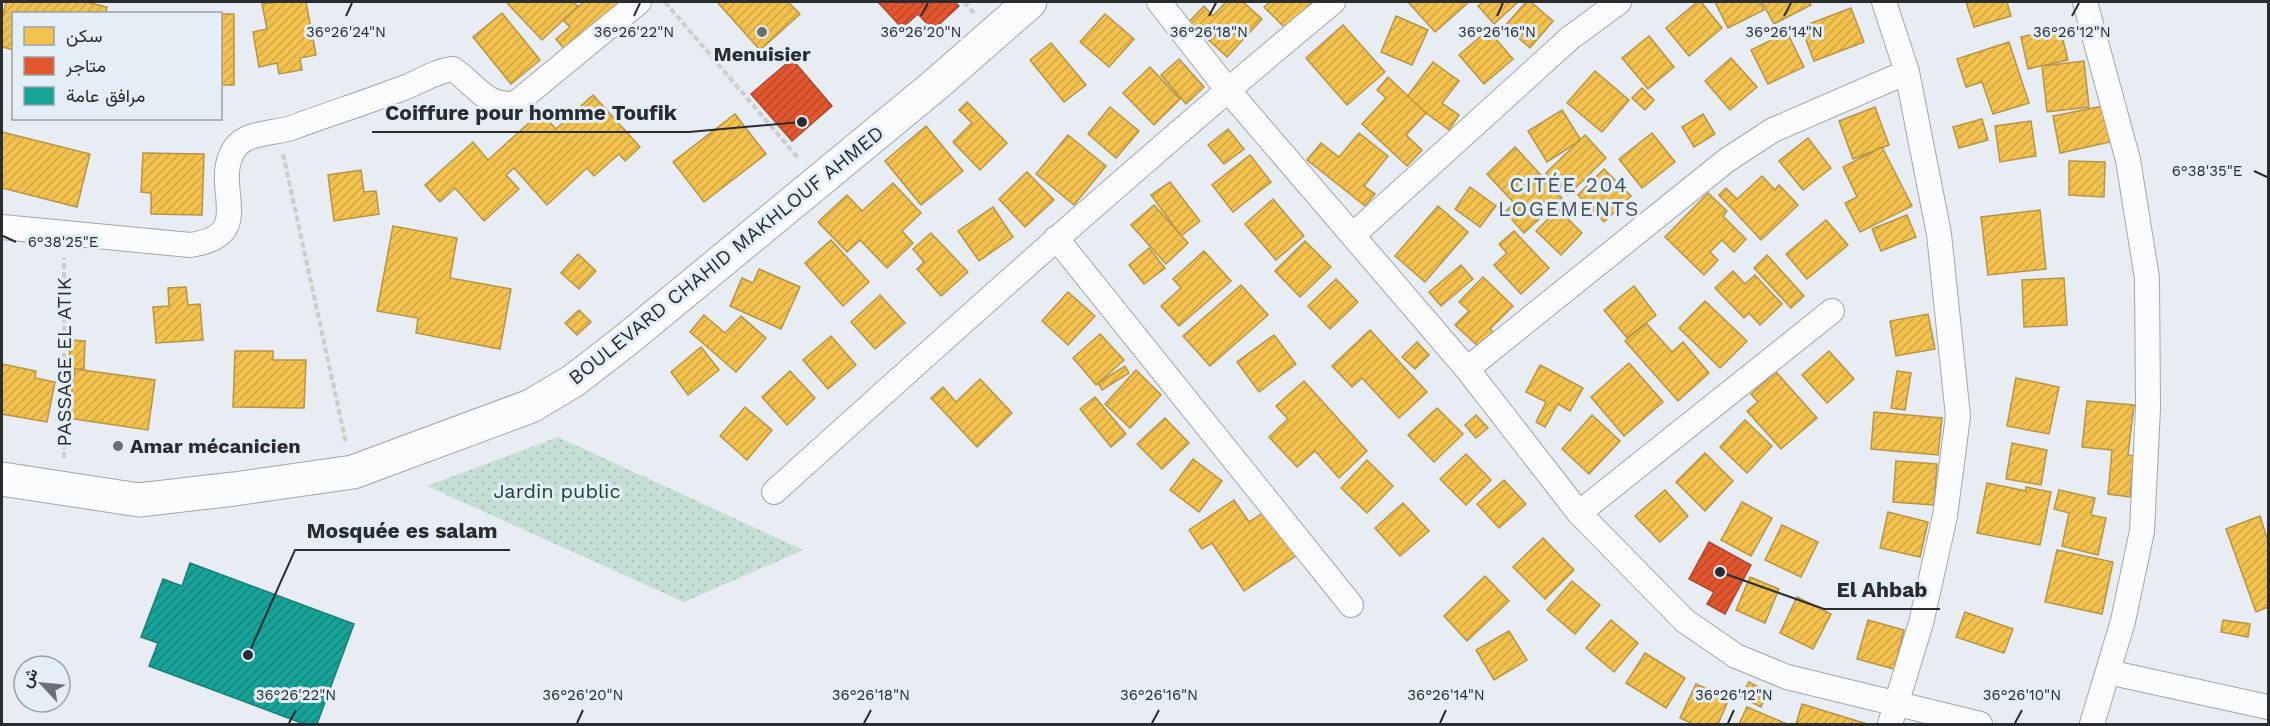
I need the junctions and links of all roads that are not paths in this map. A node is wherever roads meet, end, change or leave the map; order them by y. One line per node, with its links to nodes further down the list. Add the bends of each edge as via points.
1 (639, 2): 10 (street, via 516,103 495,104 470,80 453,69 444,70 400,90 278,133 247,137 235,147 226,172 230,216 223,233 210,242 190,245)
2 (1030, 2): 15 (main road, BOULEVARD CHAHID MAKHLOUF AHMED, via 626,340 573,381 531,406 353,472 139,500)
3 (1159, 2): 9 (street)
4 (1333, 2): 9 (street)
5 (1619, 2): 11 (street, via 1570,38)
6 (1884, 2): 8 (street)
7 (2085, 2): 19 (street, via 2128,160 2147,278 2148,408 2142,531)
8 (1907, 72): 14 (street, via 1773,130 1727,160); 21 (street, via 1939,234 1958,416 1946,516 1922,623)
9 (1227, 89): 11 (street); 12 (street)
10 (2, 227)
11 (1353, 235): 14 (street)
12 (1056, 238): 16 (street); 18 (street)
13 (1832, 311): 17 (street)
14 (1467, 369): 17 (street)
15 (2, 479)
16 (774, 492)
17 (1579, 513): 21 (street, via 1686,621 1736,656)
18 (1351, 605)
19 (2108, 672): 20 (street); 23 (street)
20 (2268, 709): 24 (street)
21 (1893, 715): 22 (street)
22 (1980, 724)
23 (2092, 724)
24 (2267, 724)

